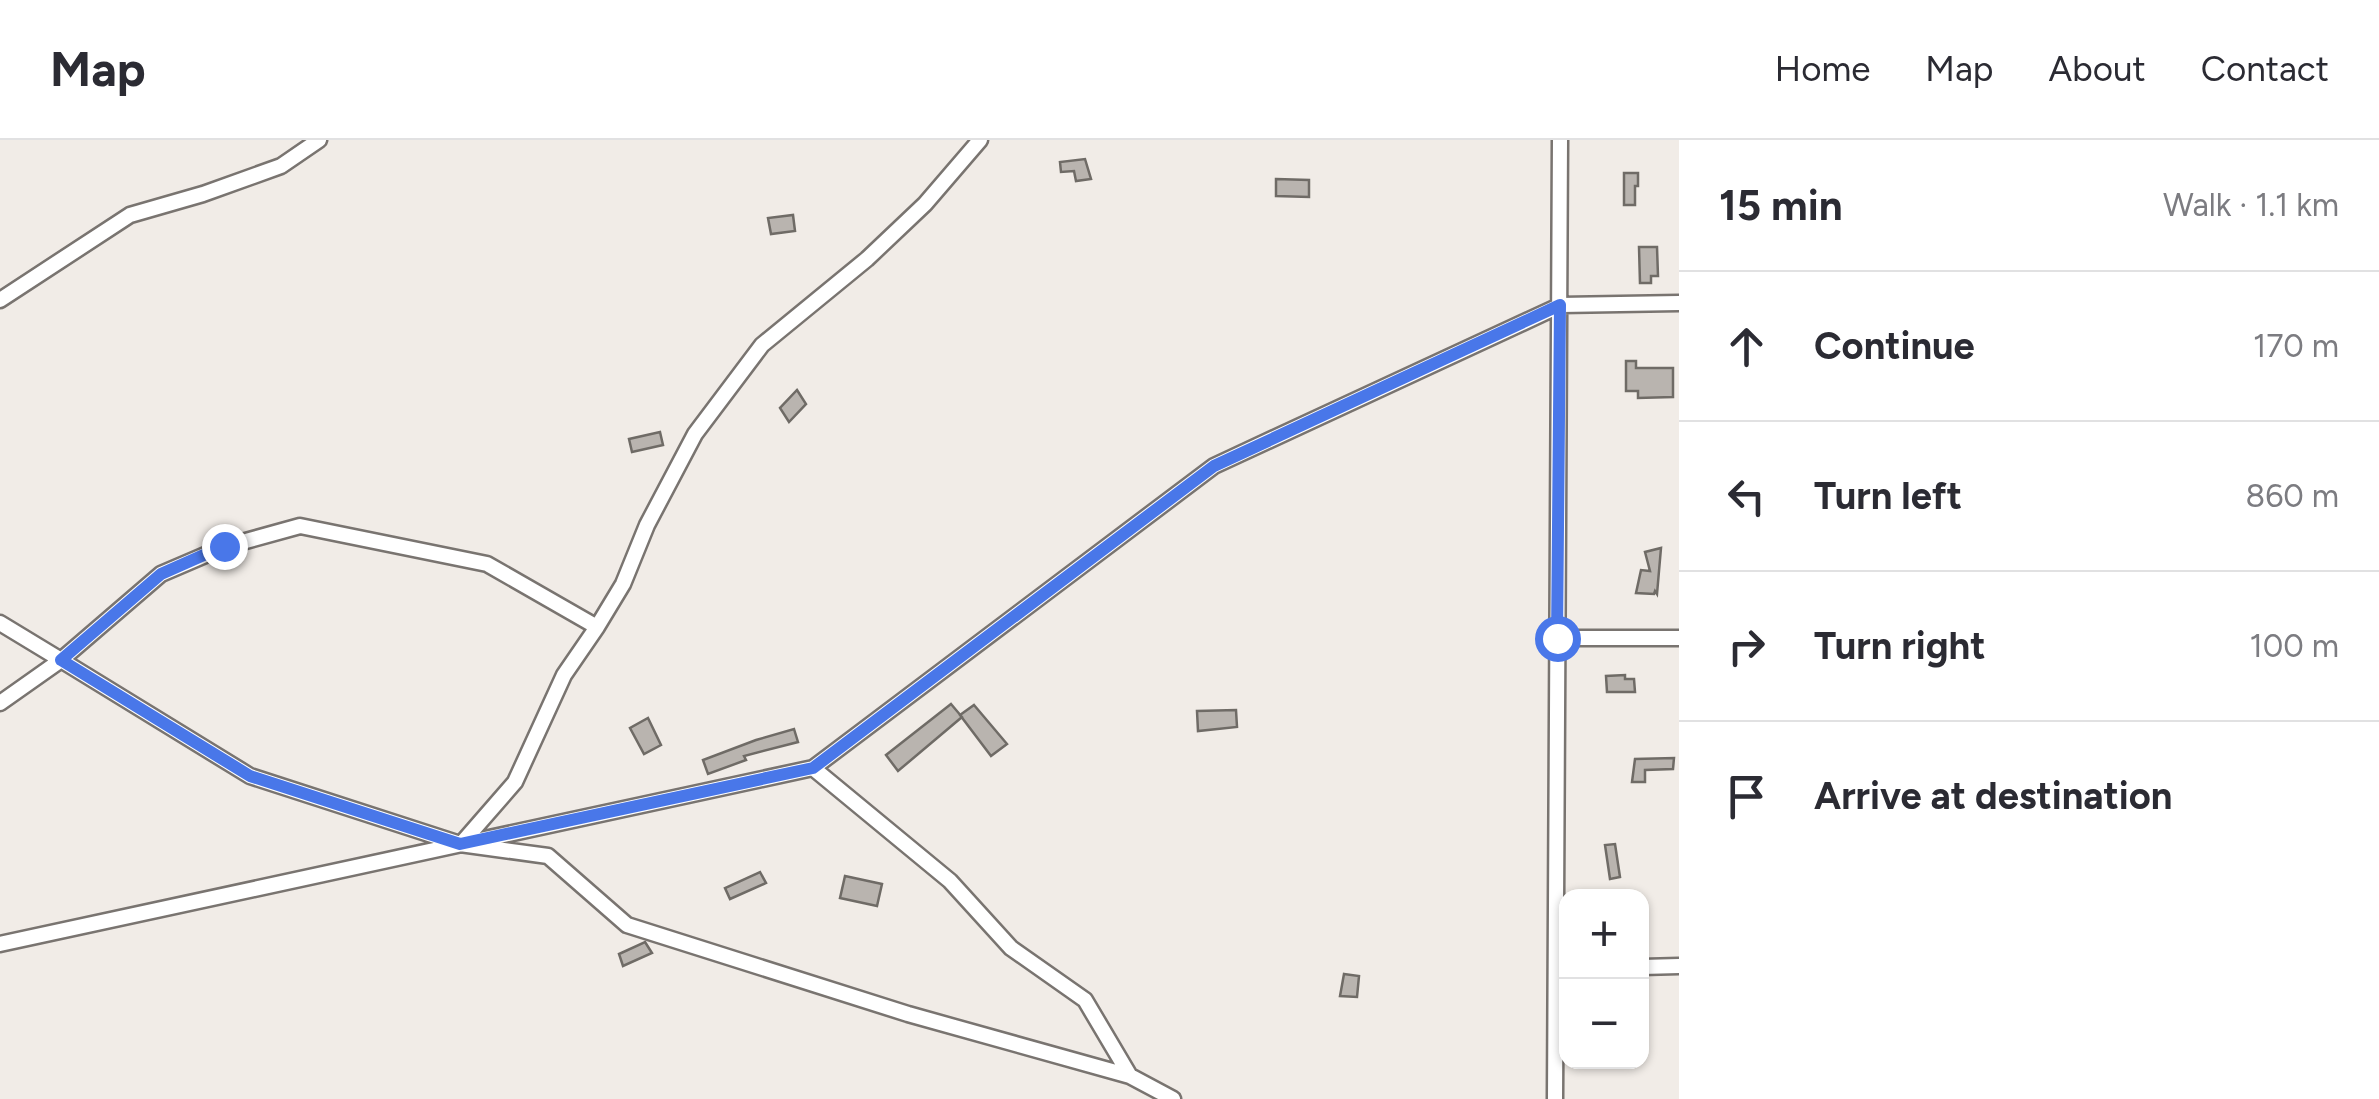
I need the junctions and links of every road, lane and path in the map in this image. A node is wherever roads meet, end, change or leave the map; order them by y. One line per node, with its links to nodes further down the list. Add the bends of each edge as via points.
1 (319, 140): 4 (street, via 281,166 130,215)
2 (980, 140): 8 (street, via 911,218 762,345 696,434)
3 (1560, 140): 6 (street)
4 (0, 300)
5 (1679, 303): 6 (street)
6 (1560, 305): 9 (street); 13 (street, via 1214,466)
7 (0, 623): 11 (street)
8 (598, 627): 11 (street, via 488,564 300,526 224,546 161,574); 14 (street, via 564,675 514,782)
9 (1557, 638): 10 (street); 15 (street)
10 (1679, 638)
11 (61, 660): 12 (street); 14 (street, via 250,776)
12 (0, 703)
13 (813, 768): 14 (street); 20 (street, via 950,881 1011,948 1086,1000)
14 (460, 844): 16 (street); 20 (street, via 548,856 627,925)
15 (1560, 889)
16 (0, 944)
17 (1649, 966): 18 (street)
18 (1679, 966)
19 (1561, 979): 22 (street)
20 (1130, 1076): 21 (street)
21 (1173, 1099)
22 (1556, 1099)

